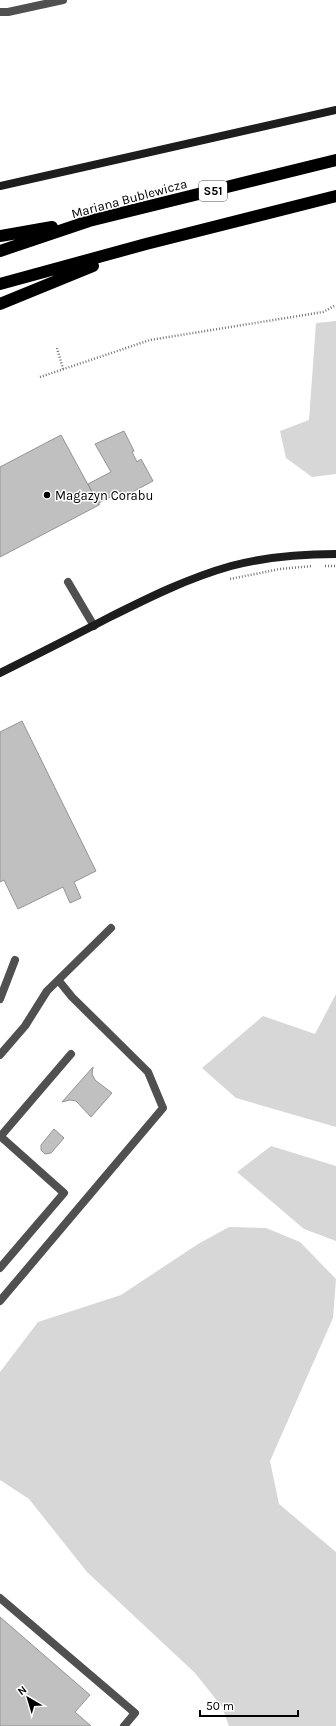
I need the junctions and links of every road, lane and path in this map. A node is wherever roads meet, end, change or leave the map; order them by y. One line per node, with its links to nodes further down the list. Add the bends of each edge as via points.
1 (63, 0): 2 (street)
2 (0, 12)
3 (336, 110): 5 (street)
4 (336, 160): 7 (highway, Mariana Bublewicza / S51)
5 (0, 186)
6 (336, 196): 9 (highway)
7 (89, 221): 8 (highway); 10 (highway, Mariana Bublewicza / S51)
8 (0, 236)
9 (146, 244): 11 (highway); 12 (highway)
10 (0, 251)
11 (0, 284)
12 (0, 304)
13 (336, 305): 15 (path, via 323,312 150,340)
14 (57, 348): 15 (path)
15 (63, 369): 16 (path)
16 (40, 377)
17 (336, 554): 21 (street, via 292,556 232,566 156,594)
18 (336, 566): 19 (path, via 280,569)
19 (225, 580)
20 (68, 582): 21 (street)
21 (94, 626): 22 (street)
22 (0, 673)
23 (111, 928): 25 (street)
24 (15, 960): 26 (street)
25 (59, 981): 28 (street, via 46,991 25,1026); 31 (street, via 148,1072 163,1108)
26 (0, 999)
27 (70, 1054): 29 (street)
28 (0, 1055)
29 (0, 1136): 30 (street, via 64,1193)
30 (0, 1268)
31 (0, 1302)
32 (0, 1598): 33 (street, via 135,1713)
33 (124, 1726)

